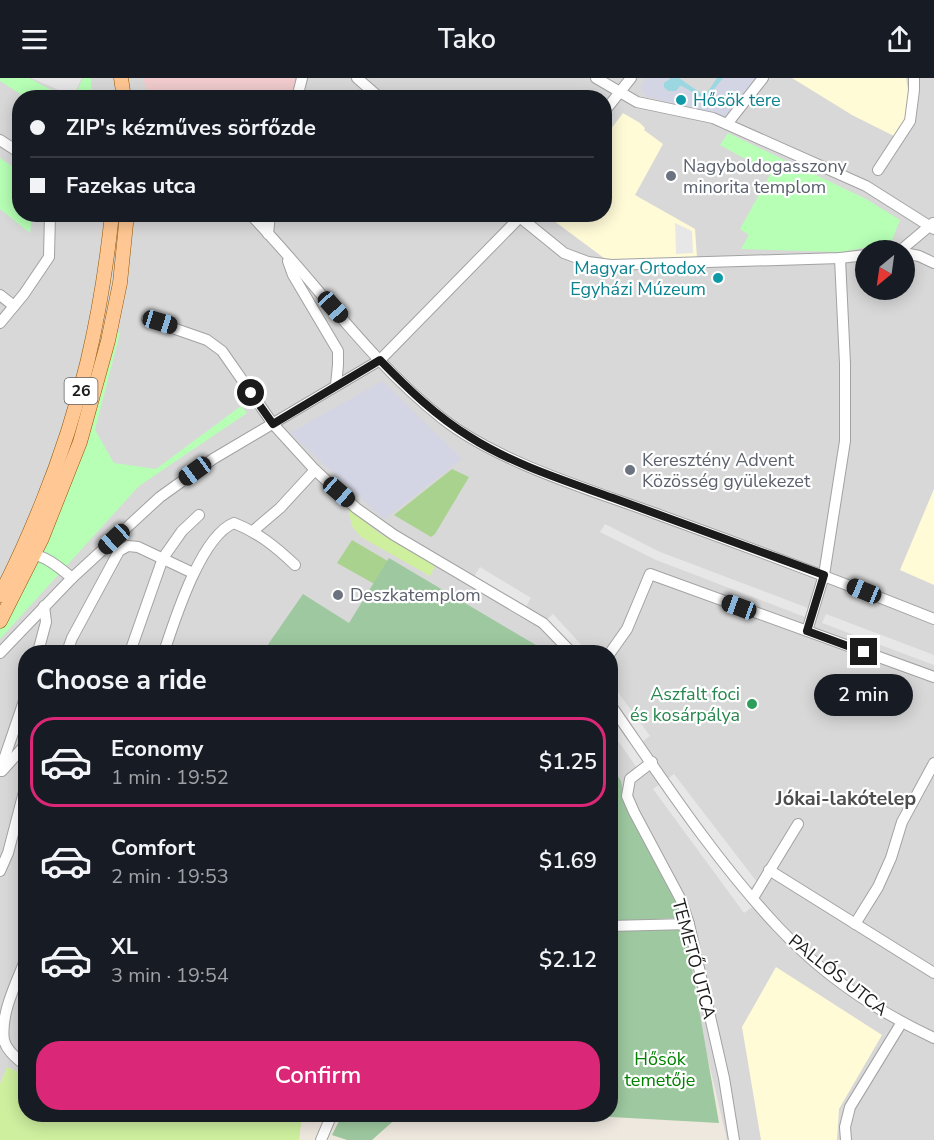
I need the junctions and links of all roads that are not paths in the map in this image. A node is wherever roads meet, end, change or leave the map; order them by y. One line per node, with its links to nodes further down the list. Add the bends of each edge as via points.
1 (357, 78): 6 (street)
2 (596, 78): 7 (street)
3 (631, 78): 7 (street)
4 (763, 78): 9 (street)
5 (914, 78): 10 (street, via 910,121)
6 (371, 90)
7 (620, 93): 8 (street); 9 (street, via 637,102)
8 (612, 102)
9 (727, 124): 18 (street, via 866,186)
10 (878, 170)
11 (50, 222): 27 (street, via 49,257)
12 (111, 222): 38 (main road, 26, via 106,272 80,397 63,452)
13 (126, 222): 36 (main road, 26, via 120,283 108,341 80,442)
14 (257, 222): 19 (street)
15 (269, 222): 19 (street)
16 (514, 222): 30 (street)
17 (527, 222): 24 (street, via 564,253 611,265)
18 (932, 226): 20 (street)
19 (268, 234): 21 (street)
20 (915, 241)
21 (286, 255): 30 (street); 31 (street, via 293,275 338,351)
22 (915, 255): 25 (street)
23 (855, 256): 24 (street)
24 (840, 258): 41 (street, via 845,441)
25 (934, 263)
26 (0, 295): 27 (street)
27 (14, 306): 29 (street)
28 (147, 319): 32 (street, via 207,340 222,351)
29 (0, 323)
30 (380, 360): 31 (street); 41 (street, via 444,420 504,455)
31 (336, 385): 32 (street)
32 (273, 424): 33 (street); 42 (street, via 213,459 160,497)
33 (315, 470): 35 (street); 52 (street, via 394,535 543,623)
34 (199, 515): 37 (street)
35 (253, 531): 39 (street); 40 (street, via 234,523 225,526)
36 (34, 554): 38 (street, via 25,554); 42 (street); 46 (main road, 26)
37 (163, 558): 40 (street); 49 (street, via 138,547 128,546 119,551); 50 (street)
38 (19, 560): 43 (main road, 26)
39 (295, 565)
40 (193, 573): 51 (street)
41 (824, 575): 45 (street); 47 (street)
42 (72, 578): 44 (street)
43 (0, 595)
44 (44, 606): 48 (street, via 46,622); 54 (street)
45 (934, 619)
46 (0, 621)
47 (807, 631): 53 (street, via 650,574 627,629); 55 (street)
48 (40, 645)
49 (70, 645)
50 (132, 645)
51 (167, 645)
52 (564, 645)
53 (615, 645)
54 (0, 653)
55 (934, 677)
56 (618, 715): 59 (street, PALLÓS UTCA)
57 (18, 719): 61 (street)
58 (18, 753): 61 (street)
59 (652, 762): 66 (street, PALLÓS UTCA); 67 (street, TEMETŐ UTCA, via 630,779 627,796 681,900)
60 (934, 763): 68 (street, via 903,822 878,887)
61 (0, 773)
62 (18, 815): 65 (street)
63 (798, 824): 64 (street)
64 (770, 870): 66 (street); 68 (street)
65 (0, 871)
66 (753, 898): 73 (street, PALLÓS UTCA, via 812,960)
67 (689, 924): 69 (street); 78 (street, TEMETŐ UTCA)
68 (855, 924): 70 (street)
69 (618, 926)
70 (934, 973)
71 (18, 976): 72 (street)
72 (3, 1011): 75 (street, via 4,1040 12,1054)
73 (902, 1022): 74 (street, PALLÓS UTCA); 79 (street, via 850,1107 844,1127)
74 (934, 1038)
75 (18, 1056)
76 (329, 1122): 77 (street)
77 (321, 1140)
78 (734, 1140)
79 (846, 1140)

